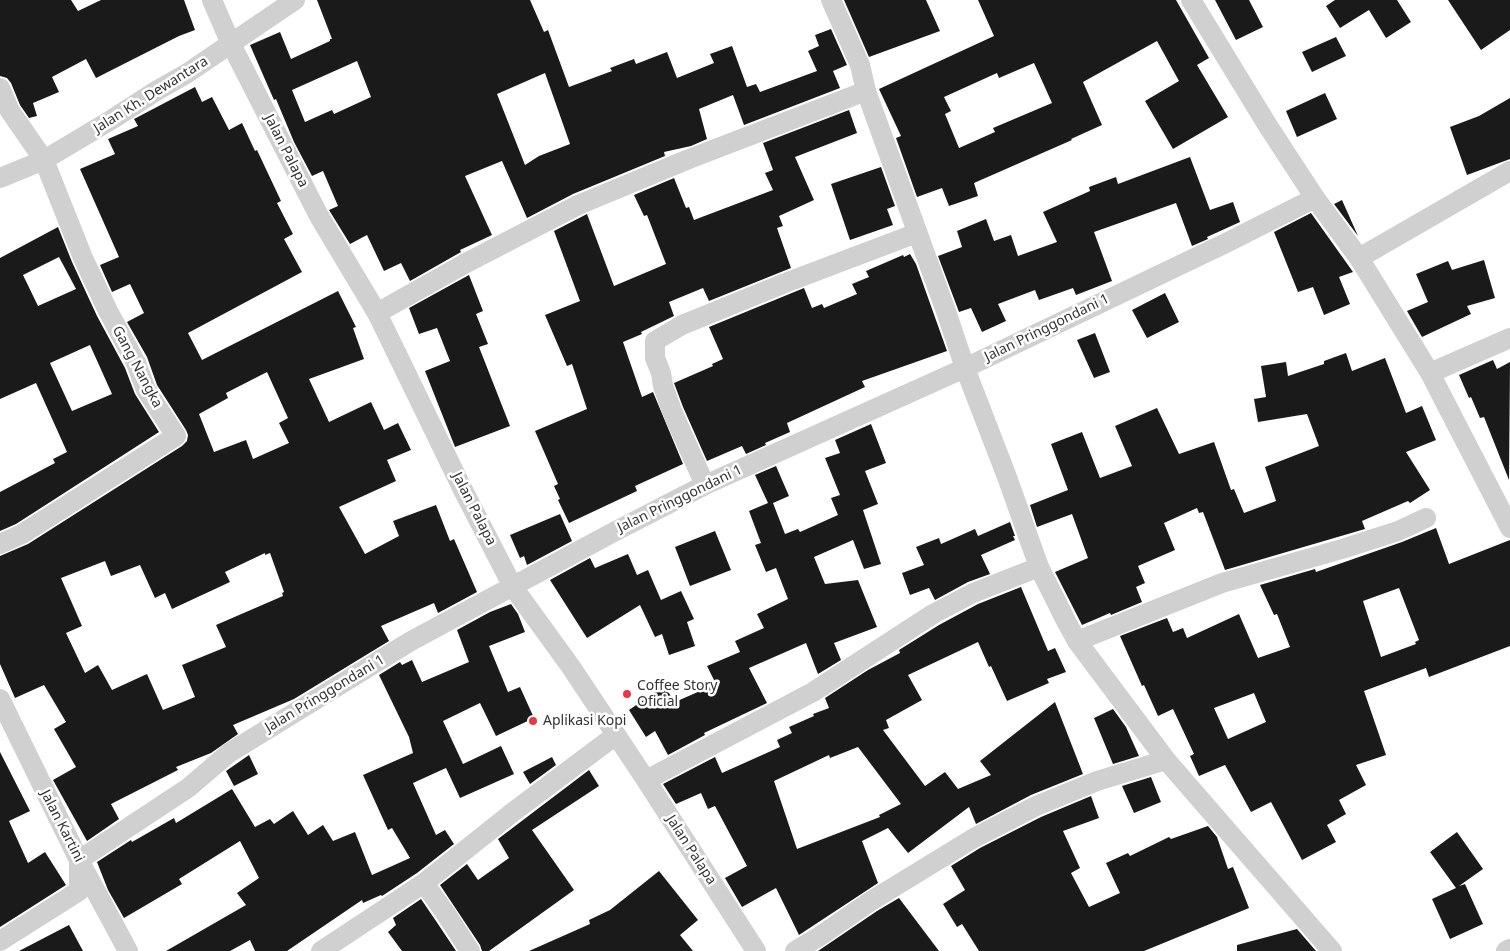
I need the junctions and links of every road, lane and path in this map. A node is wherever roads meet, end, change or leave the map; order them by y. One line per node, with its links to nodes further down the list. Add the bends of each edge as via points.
1 (212, 0): 5 (street, Jalan Palapa)
2 (295, 0): 5 (street, Jalan Kh. Dewantara)
3 (831, 0): 7 (street, via 860,65)
4 (1191, 0): 11 (street)
5 (231, 44): 8 (street, Jalan Kh. Dewantara); 14 (street, Jalan Palapa, via 319,216)
6 (0, 88): 8 (street, via 10,111)
7 (866, 91): 12 (street); 14 (street, via 578,205)
8 (44, 160): 10 (street, Jalan Kh. Dewantara); 21 (street, Gang Nangka, via 108,311 136,363 146,390 176,436 22,534)
9 (1510, 171): 13 (street)
10 (0, 178)
11 (1315, 198): 13 (street); 16 (street, Jalan Pringgondani 1)
12 (917, 233): 16 (street); 18 (street, via 785,282 691,321 655,341 655,358 663,386)
13 (1359, 258): 17 (street)
14 (377, 313): 23 (street, Jalan Palapa)
15 (1510, 338): 17 (street)
16 (965, 368): 18 (street, Jalan Pringgondani 1); 22 (street)
17 (1430, 373): 20 (street)
18 (705, 485): 23 (street, Jalan Pringgondani 1)
19 (1426, 518): 24 (street, via 1398,531 1342,549 1222,583)
20 (1510, 528)
21 (0, 544)
22 (1039, 567): 24 (street); 28 (street, via 949,606 813,692)
23 (513, 587): 26 (street, Jalan Palapa); 29 (street, Jalan Pringgondani 1, via 412,641 229,753 188,788)
24 (1077, 641): 27 (street)
25 (2, 708): 29 (street, Jalan Kartini)
26 (616, 736): 28 (street, Jalan Palapa); 30 (street)
27 (1166, 760): 37 (street, via 1097,781 1036,806 966,844); 38 (street)
28 (646, 780): 36 (street, Jalan Palapa)
29 (79, 860): 31 (street, via 79,891); 33 (street, Jalan Kartini)
30 (424, 883): 34 (street); 35 (street)
31 (0, 941)
32 (1510, 949): 39 (street)
33 (128, 951)
34 (321, 951)
35 (470, 951)
36 (756, 951)
37 (795, 951)
38 (1332, 951)
39 (1506, 951)

